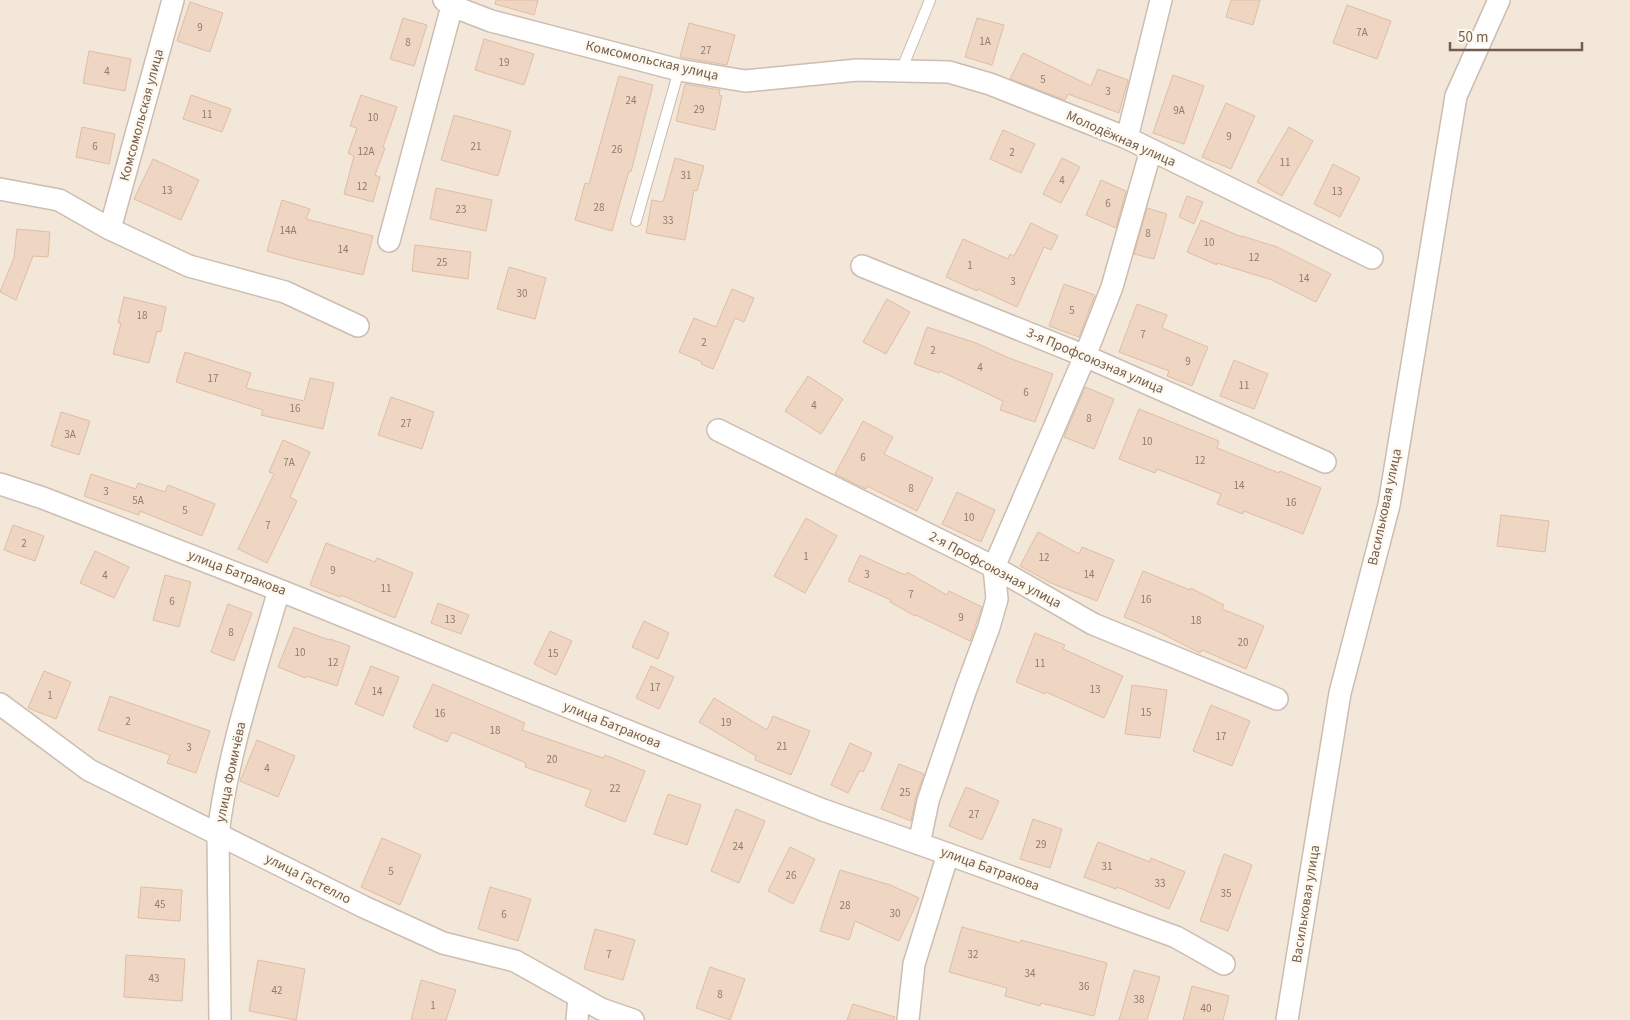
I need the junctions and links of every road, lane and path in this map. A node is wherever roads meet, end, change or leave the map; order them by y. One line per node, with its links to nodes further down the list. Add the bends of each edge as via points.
1 (173, 0): 13 (street, Комсомольская улица)
2 (930, 0): 8 (lane)
3 (1161, 0): 9 (street)
4 (1499, 0): 35 (street, Васильковая улица, via 1456,96 1389,505 1340,693)
5 (448, 3): 6 (street, Комсомольская улица, via 491,21); 14 (street, Комсомольская улица)
6 (679, 70): 7 (street, Комсомольская улица, via 745,82); 12 (lane)
7 (857, 70): 8 (street, Молодёжная улица)
8 (901, 71): 9 (street, Молодёжная улица, via 949,72 974,79)
9 (1127, 138): 10 (street, Молодёжная улица)
10 (1151, 150): 15 (street, Молодёжная улица); 18 (street, via 1112,287)
11 (0, 189): 13 (street, via 59,200)
12 (636, 221)
13 (110, 229): 17 (street, via 189,266 285,292)
14 (389, 242)
15 (1372, 258)
16 (862, 266): 18 (street, 3-я Профсоюзная улица)
17 (358, 326)
18 (1085, 356): 20 (street, 3-я Профсоюзная улица); 22 (street)
19 (718, 430): 22 (street, 2-я Профсоюзная улица)
20 (1325, 462)
21 (0, 484): 23 (street, улица Батракова)
22 (994, 567): 24 (street, 2-я Профсоюзная улица, via 1093,624); 27 (street, via 997,599 928,801)
23 (279, 590): 26 (street, улица Фомичёва, via 240,729); 27 (street, улица Батракова, via 823,810)
24 (1277, 699)
25 (0, 704): 26 (street, улица Гастелло, via 89,770)
26 (218, 834): 30 (street, улица Гастелло, via 364,907 444,943 514,961); 31 (street, улица Фомичёва)
27 (919, 844): 28 (street, улица Батракова)
28 (948, 854): 29 (street, улица Батракова, via 1176,937); 34 (street, via 914,964)
29 (1224, 964)
30 (579, 997): 32 (street); 33 (street, улица Гастелло)
31 (220, 1020)
32 (576, 1020)
33 (633, 1020)
34 (908, 1020)
35 (1287, 1020)

